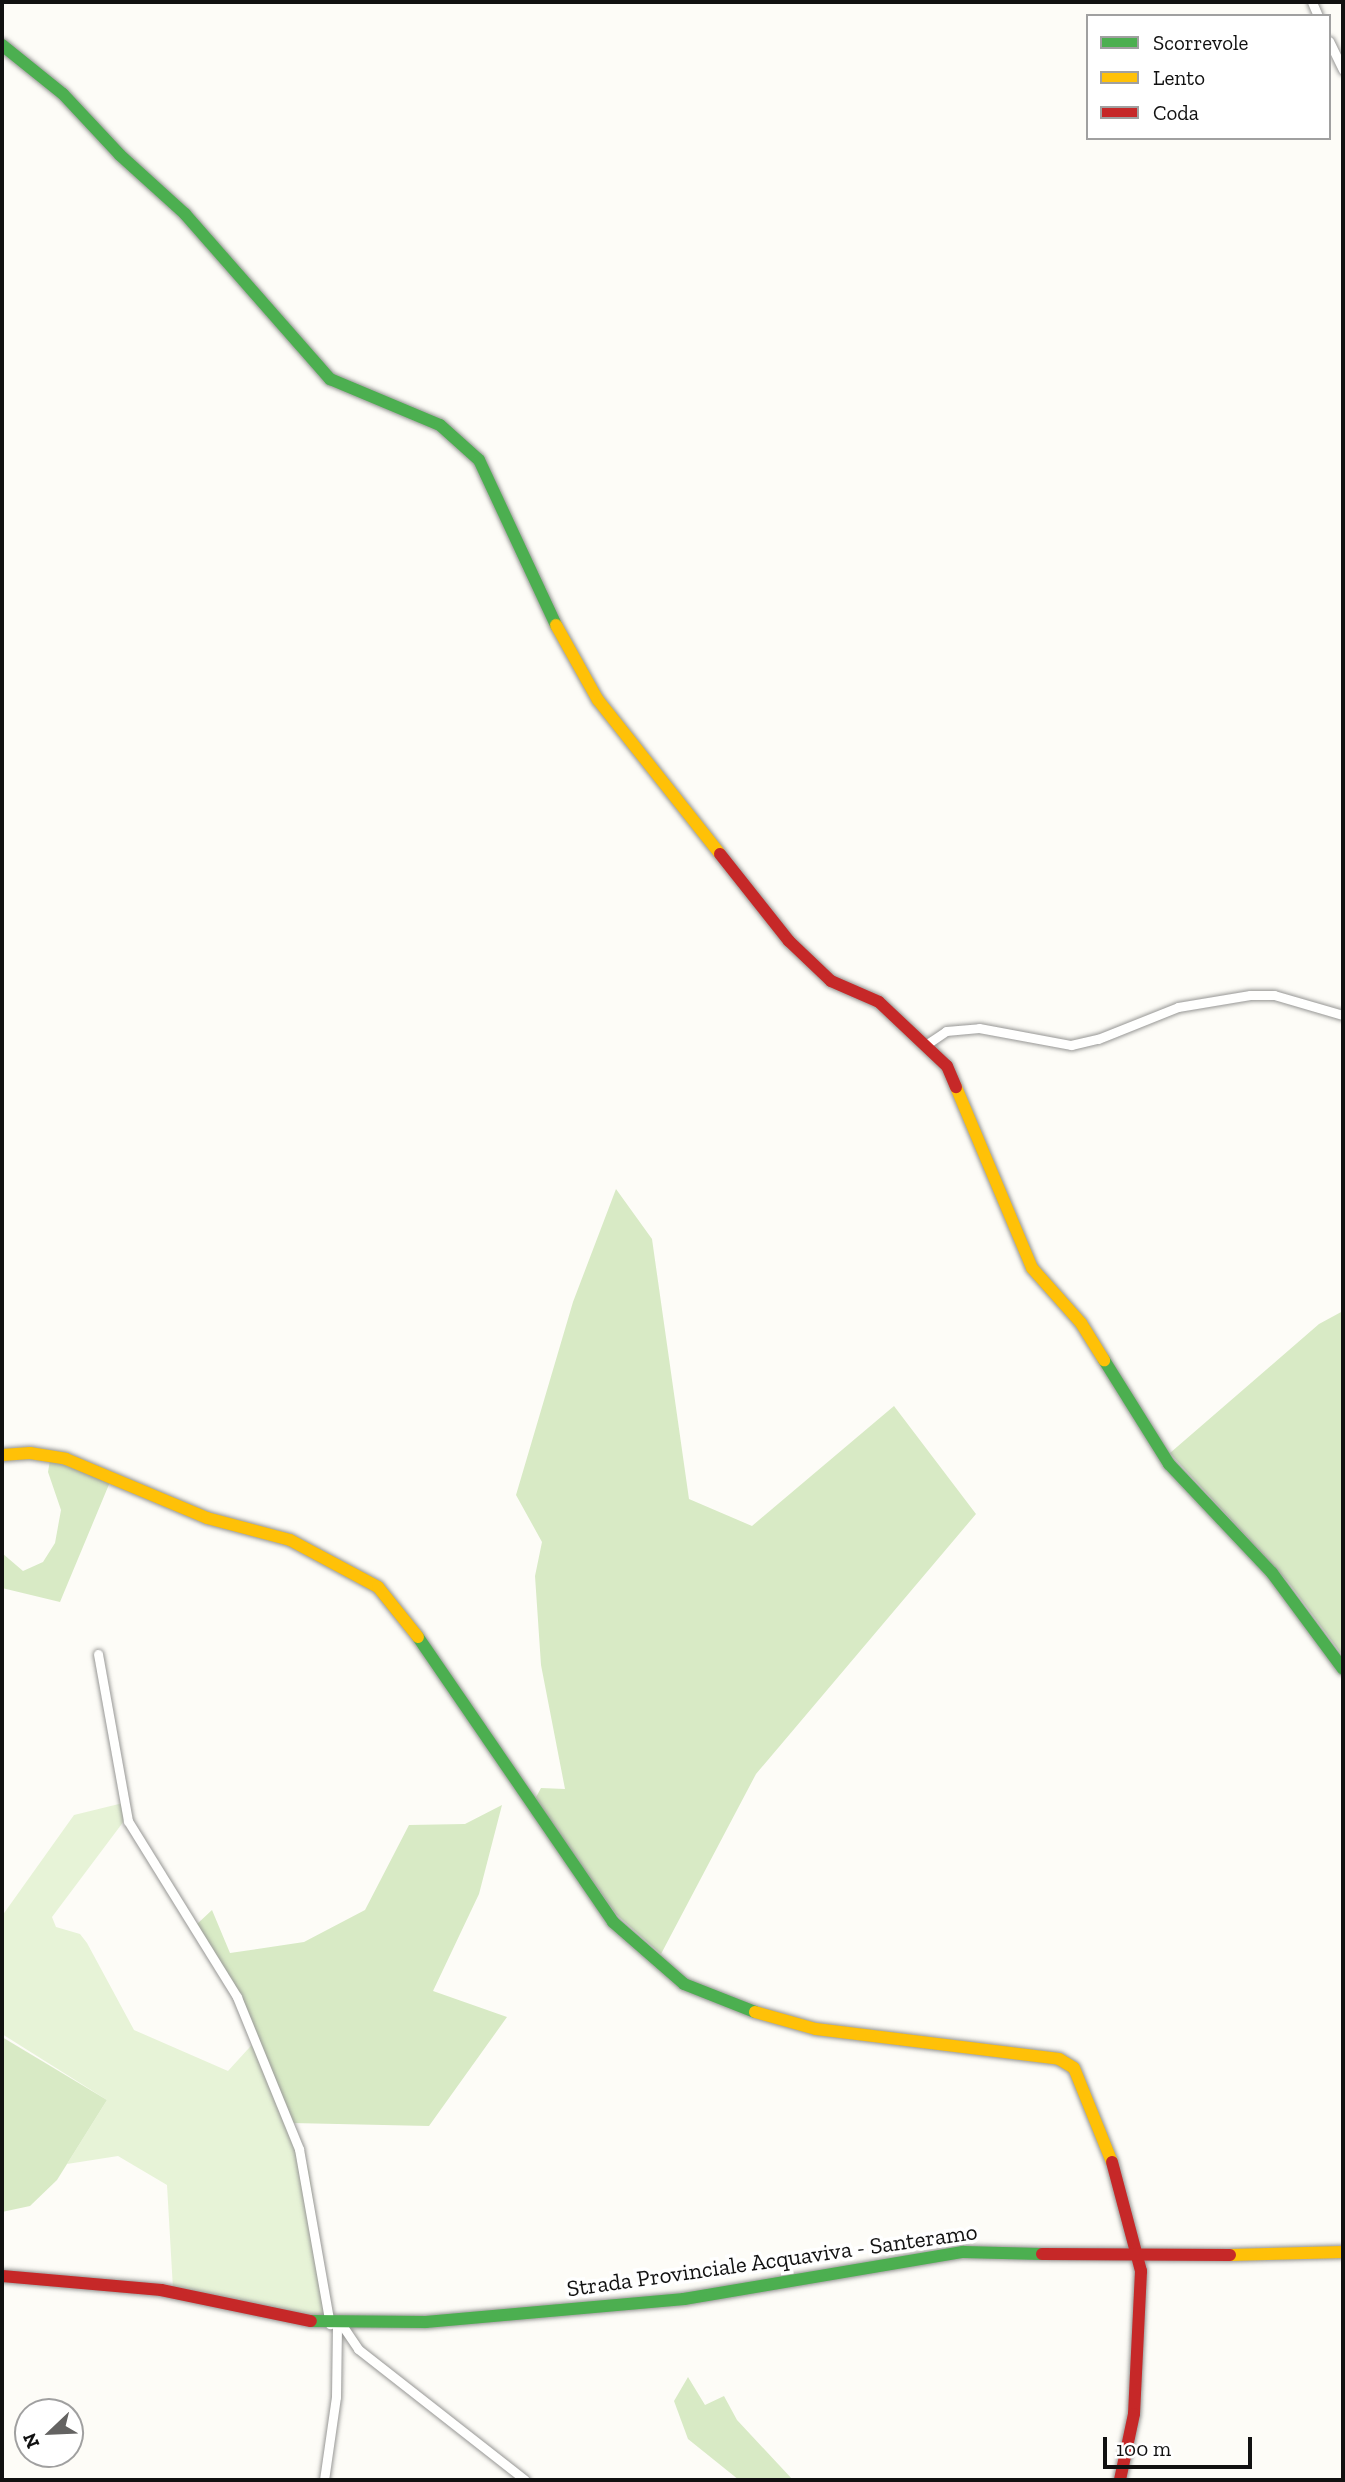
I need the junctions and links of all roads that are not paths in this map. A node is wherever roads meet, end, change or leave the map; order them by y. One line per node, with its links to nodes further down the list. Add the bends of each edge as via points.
1 (2, 45): 5 (street, via 63,94 120,155 185,214 330,379 345,389 425,417 471,450 493,484 563,639 598,700 789,941 831,981 879,1002)
2 (1331, 45): 3 (street)
3 (1343, 70)
4 (1343, 1015): 5 (street, via 1274,995 1250,995 1178,1007 1071,1045 979,1028 946,1031)
5 (927, 1044): 8 (street, via 955,1079 1032,1268 1081,1323 1169,1464 1272,1573)
6 (2, 1455): 10 (street, via 30,1453 66,1459 207,1518 290,1540 383,1591 613,1922 684,1984 721,2002 816,2029 1069,2063 1083,2082 1101,2125)
7 (97, 1654): 12 (street, via 128,1821 237,1997 295,2139)
8 (1343, 1669)
9 (1343, 2252): 10 (street, Strada Provinciale Acquaviva - Santeramo)
10 (1138, 2257): 12 (street, Strada Provinciale Acquaviva - Santeramo, via 939,2254 684,2299 426,2322); 15 (street, via 1133,2414)
11 (2, 2276): 12 (street, Strada Provinciale Acquaviva - Santeramo, via 161,2290 281,2318)
12 (336, 2325): 13 (street, via 335,2397); 14 (street, via 358,2348)
13 (324, 2480)
14 (525, 2480)
15 (1120, 2480)

